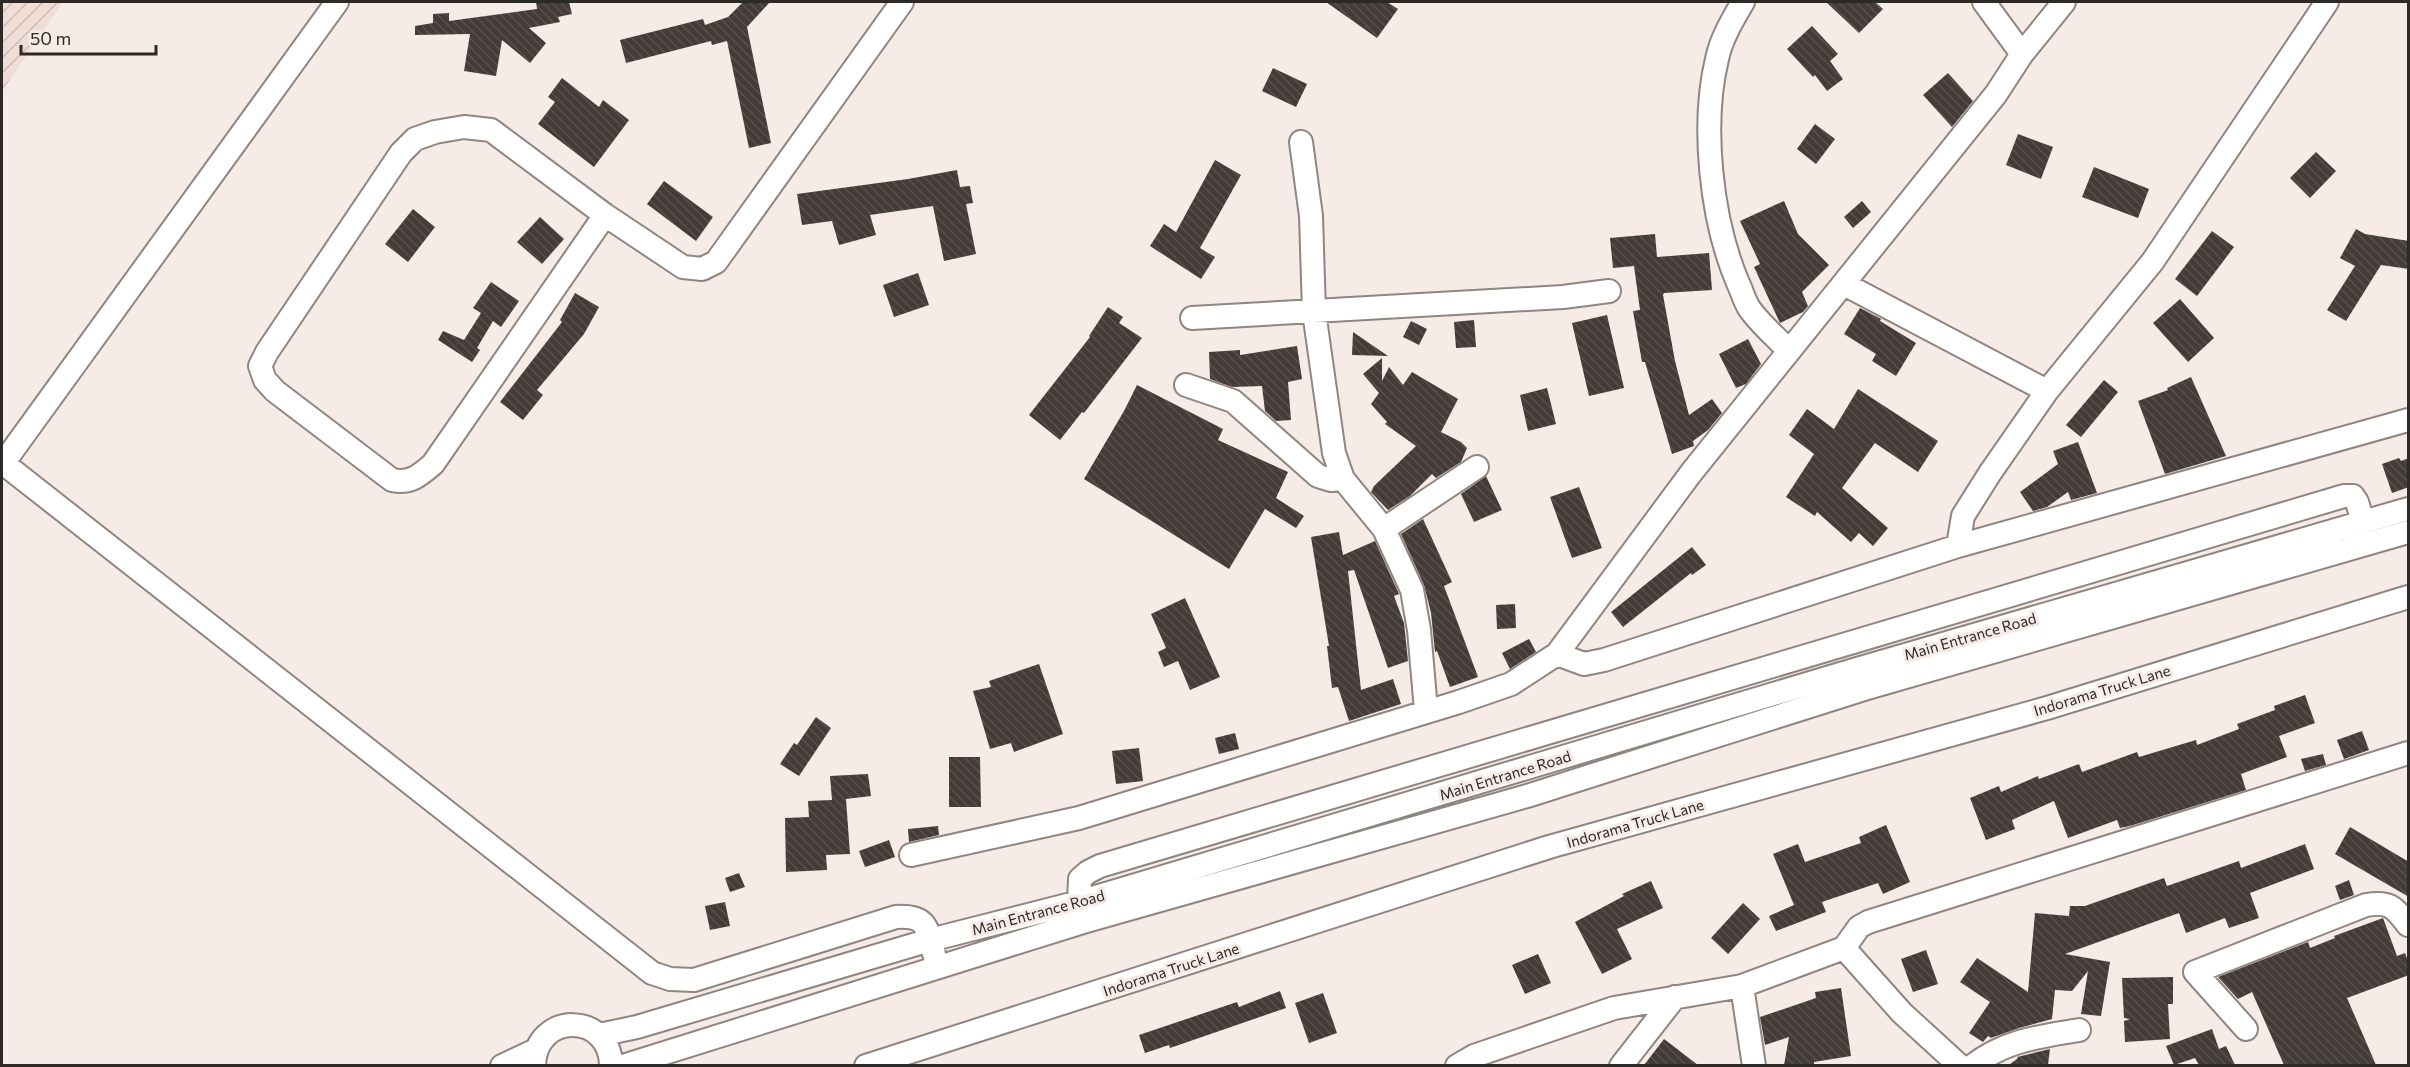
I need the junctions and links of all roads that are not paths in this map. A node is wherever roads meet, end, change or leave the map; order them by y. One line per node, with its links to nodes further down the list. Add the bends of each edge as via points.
1 (337, 2): 18 (street)
2 (902, 2): 9 (street, via 716,262 702,269 683,267)
3 (1743, 2): 14 (street, via 1717,57 1711,93 1710,164 1716,216 1749,308)
4 (1984, 2): 7 (street)
5 (2064, 2): 7 (street)
6 (2327, 2): 16 (street, via 2153,261)
7 (2022, 54): 10 (street, via 1996,94)
8 (1302, 142): 12 (street, via 1311,216)
9 (605, 215): 9 (street, via 433,464 418,478 392,480 265,380 260,366 267,352 401,153 415,139 464,127 491,130)
10 (1844, 284): 14 (street); 16 (street)
11 (1609, 291): 12 (street)
12 (1314, 312): 13 (street); 20 (street, via 1334,453)
13 (1191, 318)
14 (1789, 351): 27 (street, via 1691,473)
15 (1186, 385): 20 (street, via 1233,401 1318,476)
16 (2047, 391): 25 (street, via 1963,516)
17 (2409, 420): 25 (street)
18 (2, 464): 33 (street, via 652,974 694,980 896,917 913,916 924,923)
19 (1477, 467): 23 (street)
20 (1343, 479): 23 (street)
21 (2409, 509): 22 (street, Main Entrance Road)
22 (2363, 522): 31 (street, Main Entrance Road, via 1857,669); 31 (street, via 2353,496 2344,496 1100,866 1080,879)
23 (1384, 529): 28 (street, via 1412,590)
24 (2409, 531): 31 (street, via 1864,689 1527,796)
25 (1958, 546): 27 (street, via 1604,660 1584,664)
26 (2409, 597): 45 (street, Indorama Truck Lane, via 2036,711 1550,848)
27 (1557, 654): 28 (street, via 1511,684)
28 (1426, 710): 30 (street, via 1079,818)
29 (2409, 753): 34 (street, via 1868,922 1859,927)
30 (911, 855)
31 (1081, 912): 33 (street, Main Entrance Road); 35 (street)
32 (2409, 925): 38 (street, via 2397,910 2382,902 2366,905 2195,972)
33 (930, 940): 35 (street); 40 (street, Main Entrance Road)
34 (1844, 948): 36 (street); 49 (street, via 1902,1013)
35 (937, 967): 44 (street)
36 (1742, 986): 37 (street); 48 (street)
37 (1676, 997): 46 (street, via 1614,1008); 47 (street)
38 (2246, 1029)
39 (2079, 1030): 50 (street, via 2010,1043)
40 (599, 1035): 41 (street, via 569,1024 549,1033); 43 (street, via 607,1045)
41 (535, 1058): 42 (street)
42 (502, 1065)
43 (611, 1065)
44 (623, 1065)
45 (866, 1065)
46 (1457, 1065)
47 (1621, 1065)
48 (1754, 1065)
49 (1960, 1065)
50 (1972, 1065)

